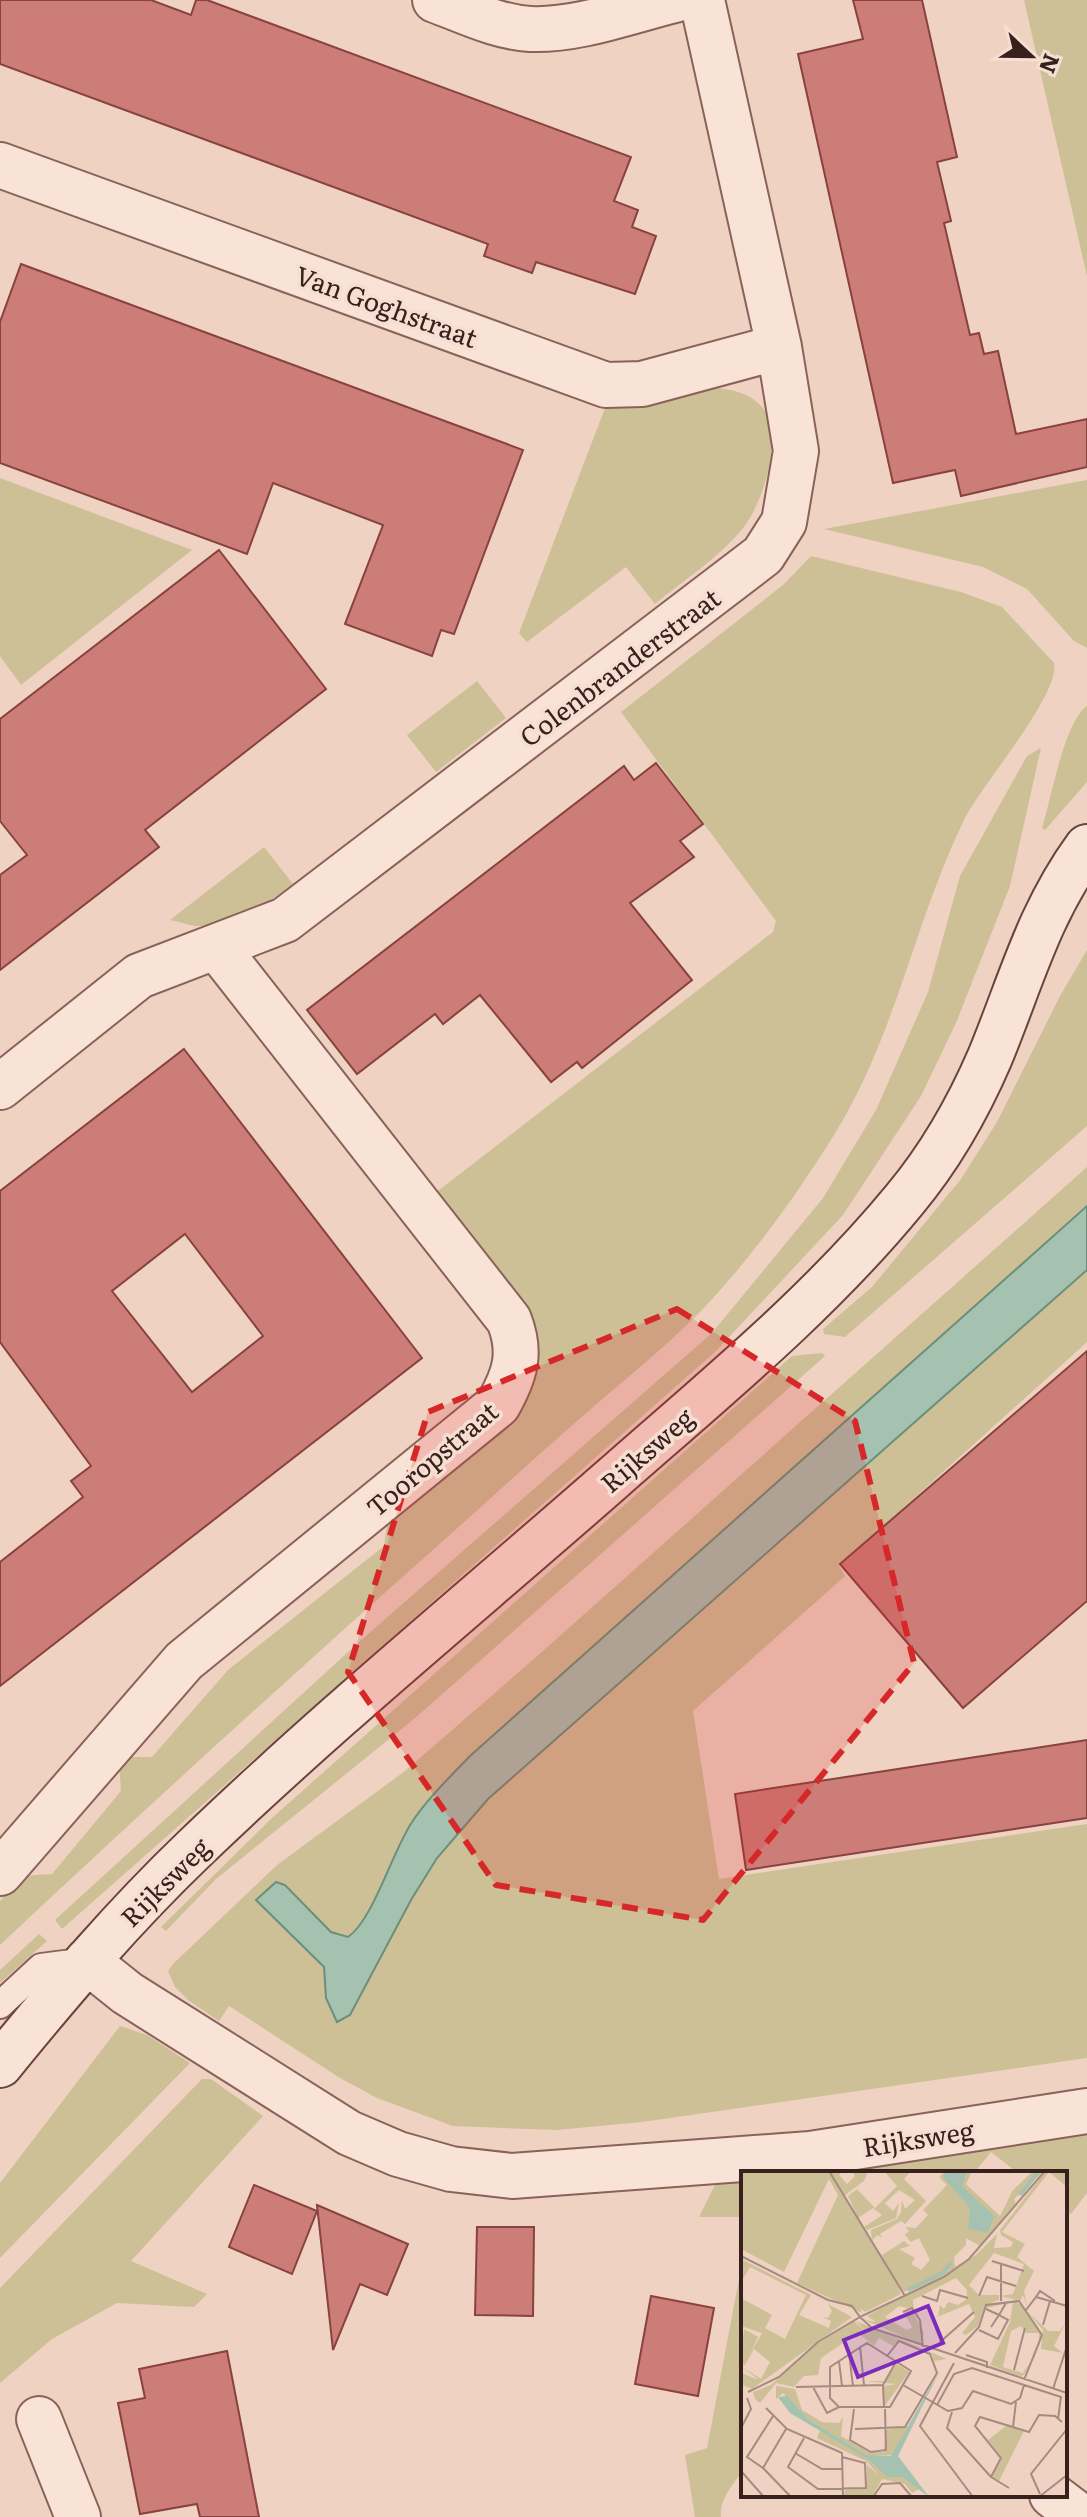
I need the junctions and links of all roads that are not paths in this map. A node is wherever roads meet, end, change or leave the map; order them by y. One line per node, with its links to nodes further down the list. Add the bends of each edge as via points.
1 (435, 0): 2 (street, via 530,29)
2 (675, 0)
3 (702, 0): 5 (street, Colenbranderstraat)
4 (0, 165): 5 (street, Van Goghstraat, via 606,385 642,384)
5 (779, 347): 7 (street, Colenbranderstraat, via 796,451 784,522 763,555 285,920)
6 (1087, 847): 10 (street, Rijksweg, via 1059,884 1034,936 989,1058 966,1104 942,1150 905,1200 781,1330 194,1849)
7 (218, 949): 8 (street, Colenbranderstraat, via 139,976); 9 (street, Tooropstraat, via 509,1320 517,1354 515,1376 498,1405 184,1661)
8 (0, 1087)
9 (0, 1873)
10 (87, 1961): 11 (lane, via 41,1967); 12 (street, Rijksweg); 14 (street, Rijksweg, via 139,2001 349,2133 451,2169 512,2176)
11 (0, 2005)
12 (0, 2065)
13 (1087, 2111): 14 (street, Rijksweg)
14 (811, 2164)
15 (39, 2419): 17 (street)
16 (1055, 2497): 18 (street)
17 (78, 2517)
18 (1081, 2517)

